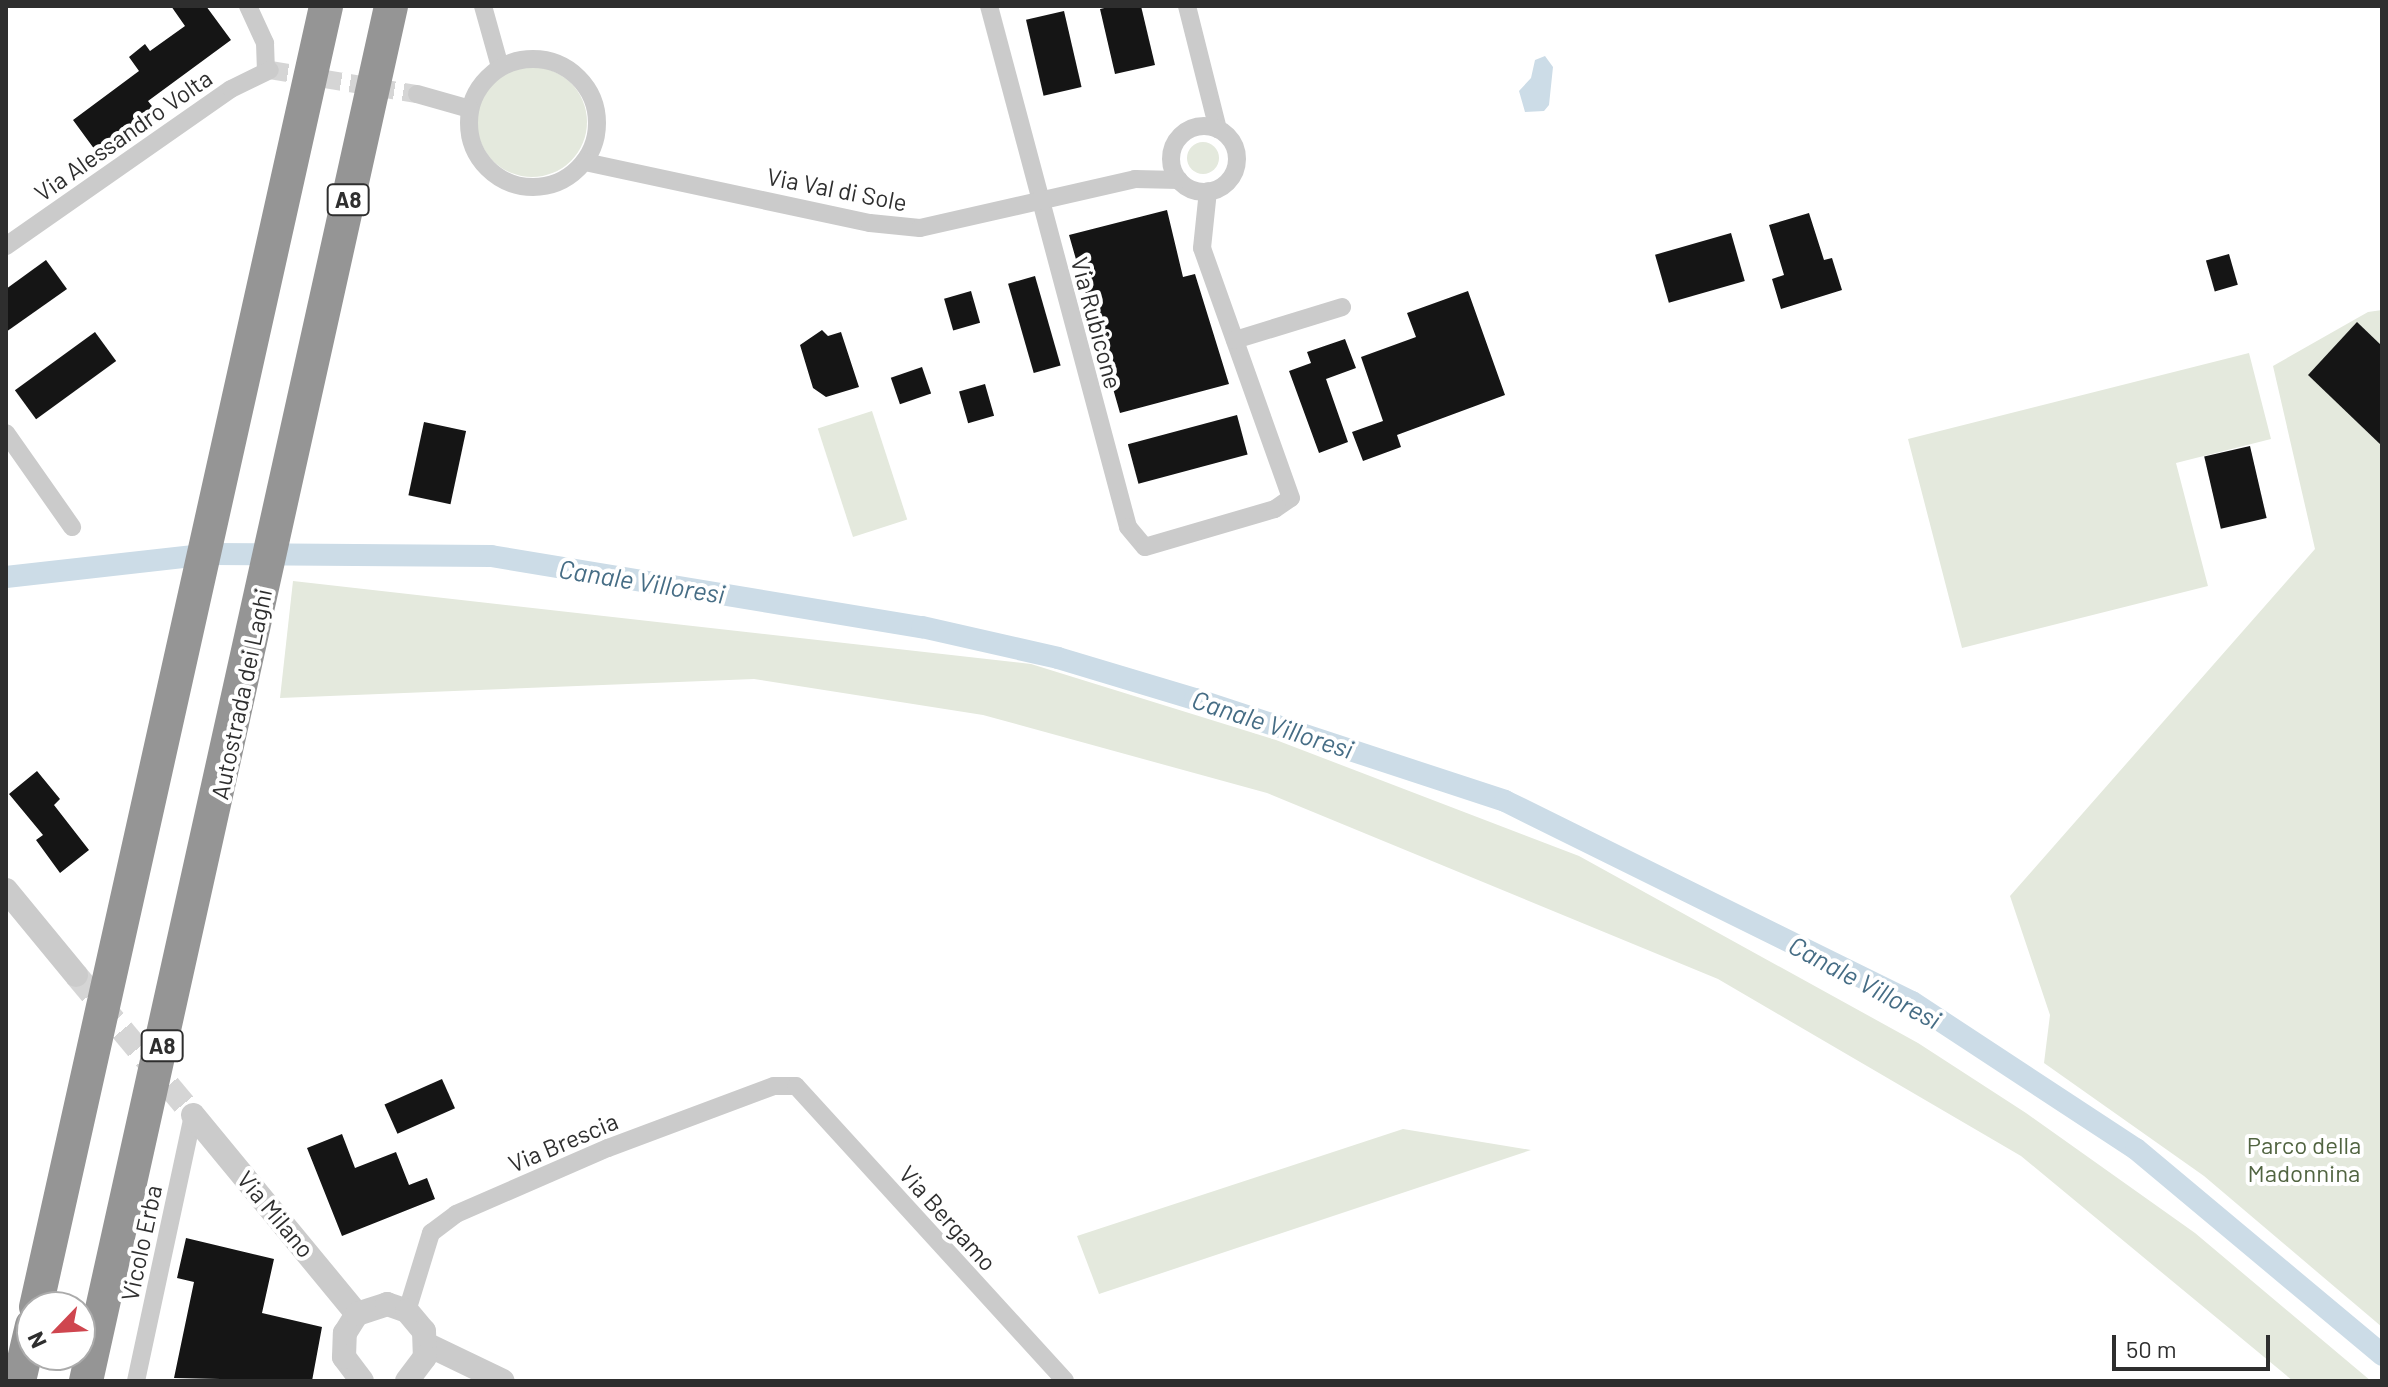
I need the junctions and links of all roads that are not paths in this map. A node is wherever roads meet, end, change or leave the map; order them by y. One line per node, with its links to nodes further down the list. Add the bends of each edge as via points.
1 (248, 6): 22 (street, Via Alessandro Volta, via 265,43 268,70 231,89)
2 (326, 6): 33 (highway)
3 (391, 6): 37 (highway, Autostrada dei Laghi / A8)
4 (483, 6): 7 (street)
5 (989, 6): 20 (street, Via Rubicone)
6 (1187, 6): 8 (street)
7 (500, 67): 10 (street, via 476,93); 13 (street, via 533,58 566,67 580,78 596,108)
8 (1206, 88): 11 (street); 12 (street)
9 (417, 94): 10 (street)
10 (470, 109): 15 (street, via 469,129 479,156 498,177 516,185 554,184)
11 (1196, 127): 12 (street); 14 (street, via 1181,135)
12 (1218, 129): 19 (street, via 1232,143 1236,164 1227,182)
13 (595, 142): 15 (street); 16 (street, Via Val di Sole)
14 (1171, 159): 17 (street); 18 (street)
15 (585, 162): 16 (street, Via Val di Sole)
16 (627, 169): 20 (street, Via Val di Sole, via 905,227 943,226)
17 (1135, 179): 18 (street); 20 (street)
18 (1182, 182): 19 (street); 21 (street)
19 (1208, 191): 21 (street)
20 (1038, 202): 24 (street, Via Rubicone, via 1128,527 1145,547 1275,509 1291,498)
21 (1201, 225): 24 (street, via 1204,255)
22 (6, 246)
23 (1342, 307): 24 (street)
24 (1235, 340)
25 (6, 433): 26 (street)
26 (72, 527)
27 (6, 890): 29 (street)
28 (6, 916): 29 (street)
29 (47, 941): 30 (street)
30 (76, 975)
31 (796, 1086): 34 (street, Via Brescia, via 774,1086 456,1214 431,1233); 42 (street, Via Bergamo)
32 (193, 1115): 35 (street, Via Milano); 38 (street, Vicolo Erba)
33 (40, 1291)
34 (407, 1311): 35 (street, via 387,1304); 36 (street, via 417,1319)
35 (357, 1314): 39 (street, via 343,1345 349,1368)
36 (426, 1344): 40 (street, via 420,1368); 41 (street)
37 (86, 1381)
38 (136, 1381)
39 (362, 1381)
40 (407, 1381)
41 (503, 1381)
42 (1065, 1381)

